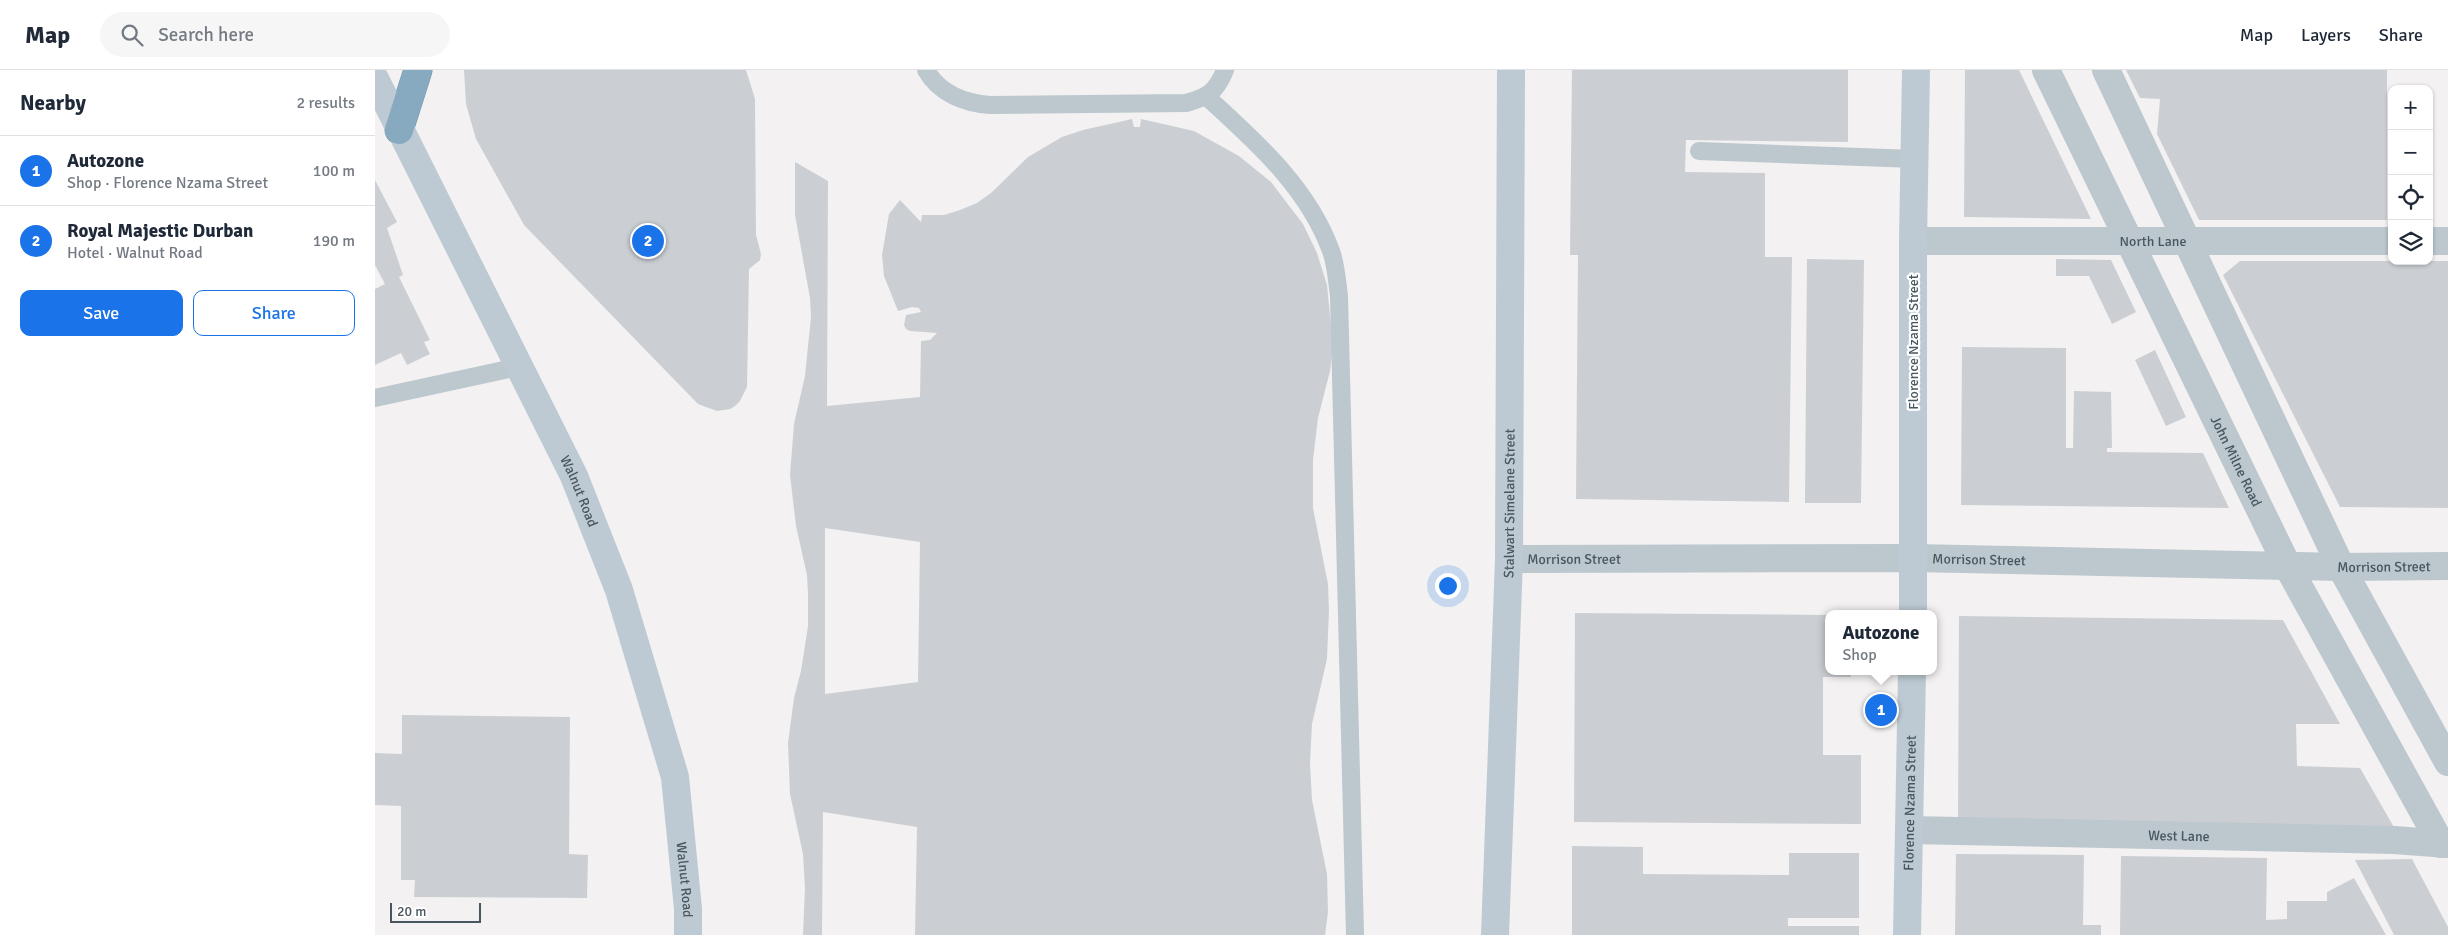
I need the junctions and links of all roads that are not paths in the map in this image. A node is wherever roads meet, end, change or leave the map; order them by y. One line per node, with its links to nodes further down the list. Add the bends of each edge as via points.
1 (418, 70): 10 (highway)
2 (926, 70): 9 (lane, via 932,81 946,92 977,104 1186,103)
3 (1225, 70): 9 (lane)
4 (1511, 70): 22 (street, Stalwart Simelane Street)
5 (1916, 70): 12 (street, Florence Nzama Street)
6 (2046, 70): 13 (street, John Milne Road)
7 (2106, 70): 15 (street)
8 (375, 79): 10 (street, Walnut Road)
9 (1207, 97): 32 (lane, via 1258,144 1301,194 1319,222 1332,252 1340,306)
10 (399, 130): 19 (street, Walnut Road)
11 (1699, 151): 12 (lane)
12 (1915, 159): 14 (street, Florence Nzama Street)
13 (2130, 240): 14 (street, North Lane); 15 (street, North Lane); 23 (street, John Milne Road)
14 (1913, 241): 21 (street, Florence Nzama Street)
15 (2187, 241): 16 (street, North Lane); 25 (street)
16 (2388, 241)
17 (2433, 242): 18 (street)
18 (2448, 242)
19 (518, 367): 20 (lane); 31 (street, Walnut Road, via 574,476 622,599 675,777)
20 (375, 398)
21 (1914, 558): 22 (street, Morrison Street); 23 (street, Morrison Street); 26 (street, Florence Nzama Street)
22 (1509, 559): 33 (street, Stalwart Simelane Street)
23 (2287, 566): 25 (street, Morrison Street); 30 (street, John Milne Road)
24 (2448, 566): 25 (street, Morrison Street)
25 (2341, 567): 28 (street)
26 (1913, 610)
27 (1912, 675): 29 (street, Florence Nzama Street)
28 (2448, 762)
29 (1909, 830): 30 (street, West Lane, via 2394,840); 34 (street, Florence Nzama Street)
30 (2445, 844)
31 (688, 935)
32 (1355, 935)
33 (1495, 935)
34 (1907, 935)

